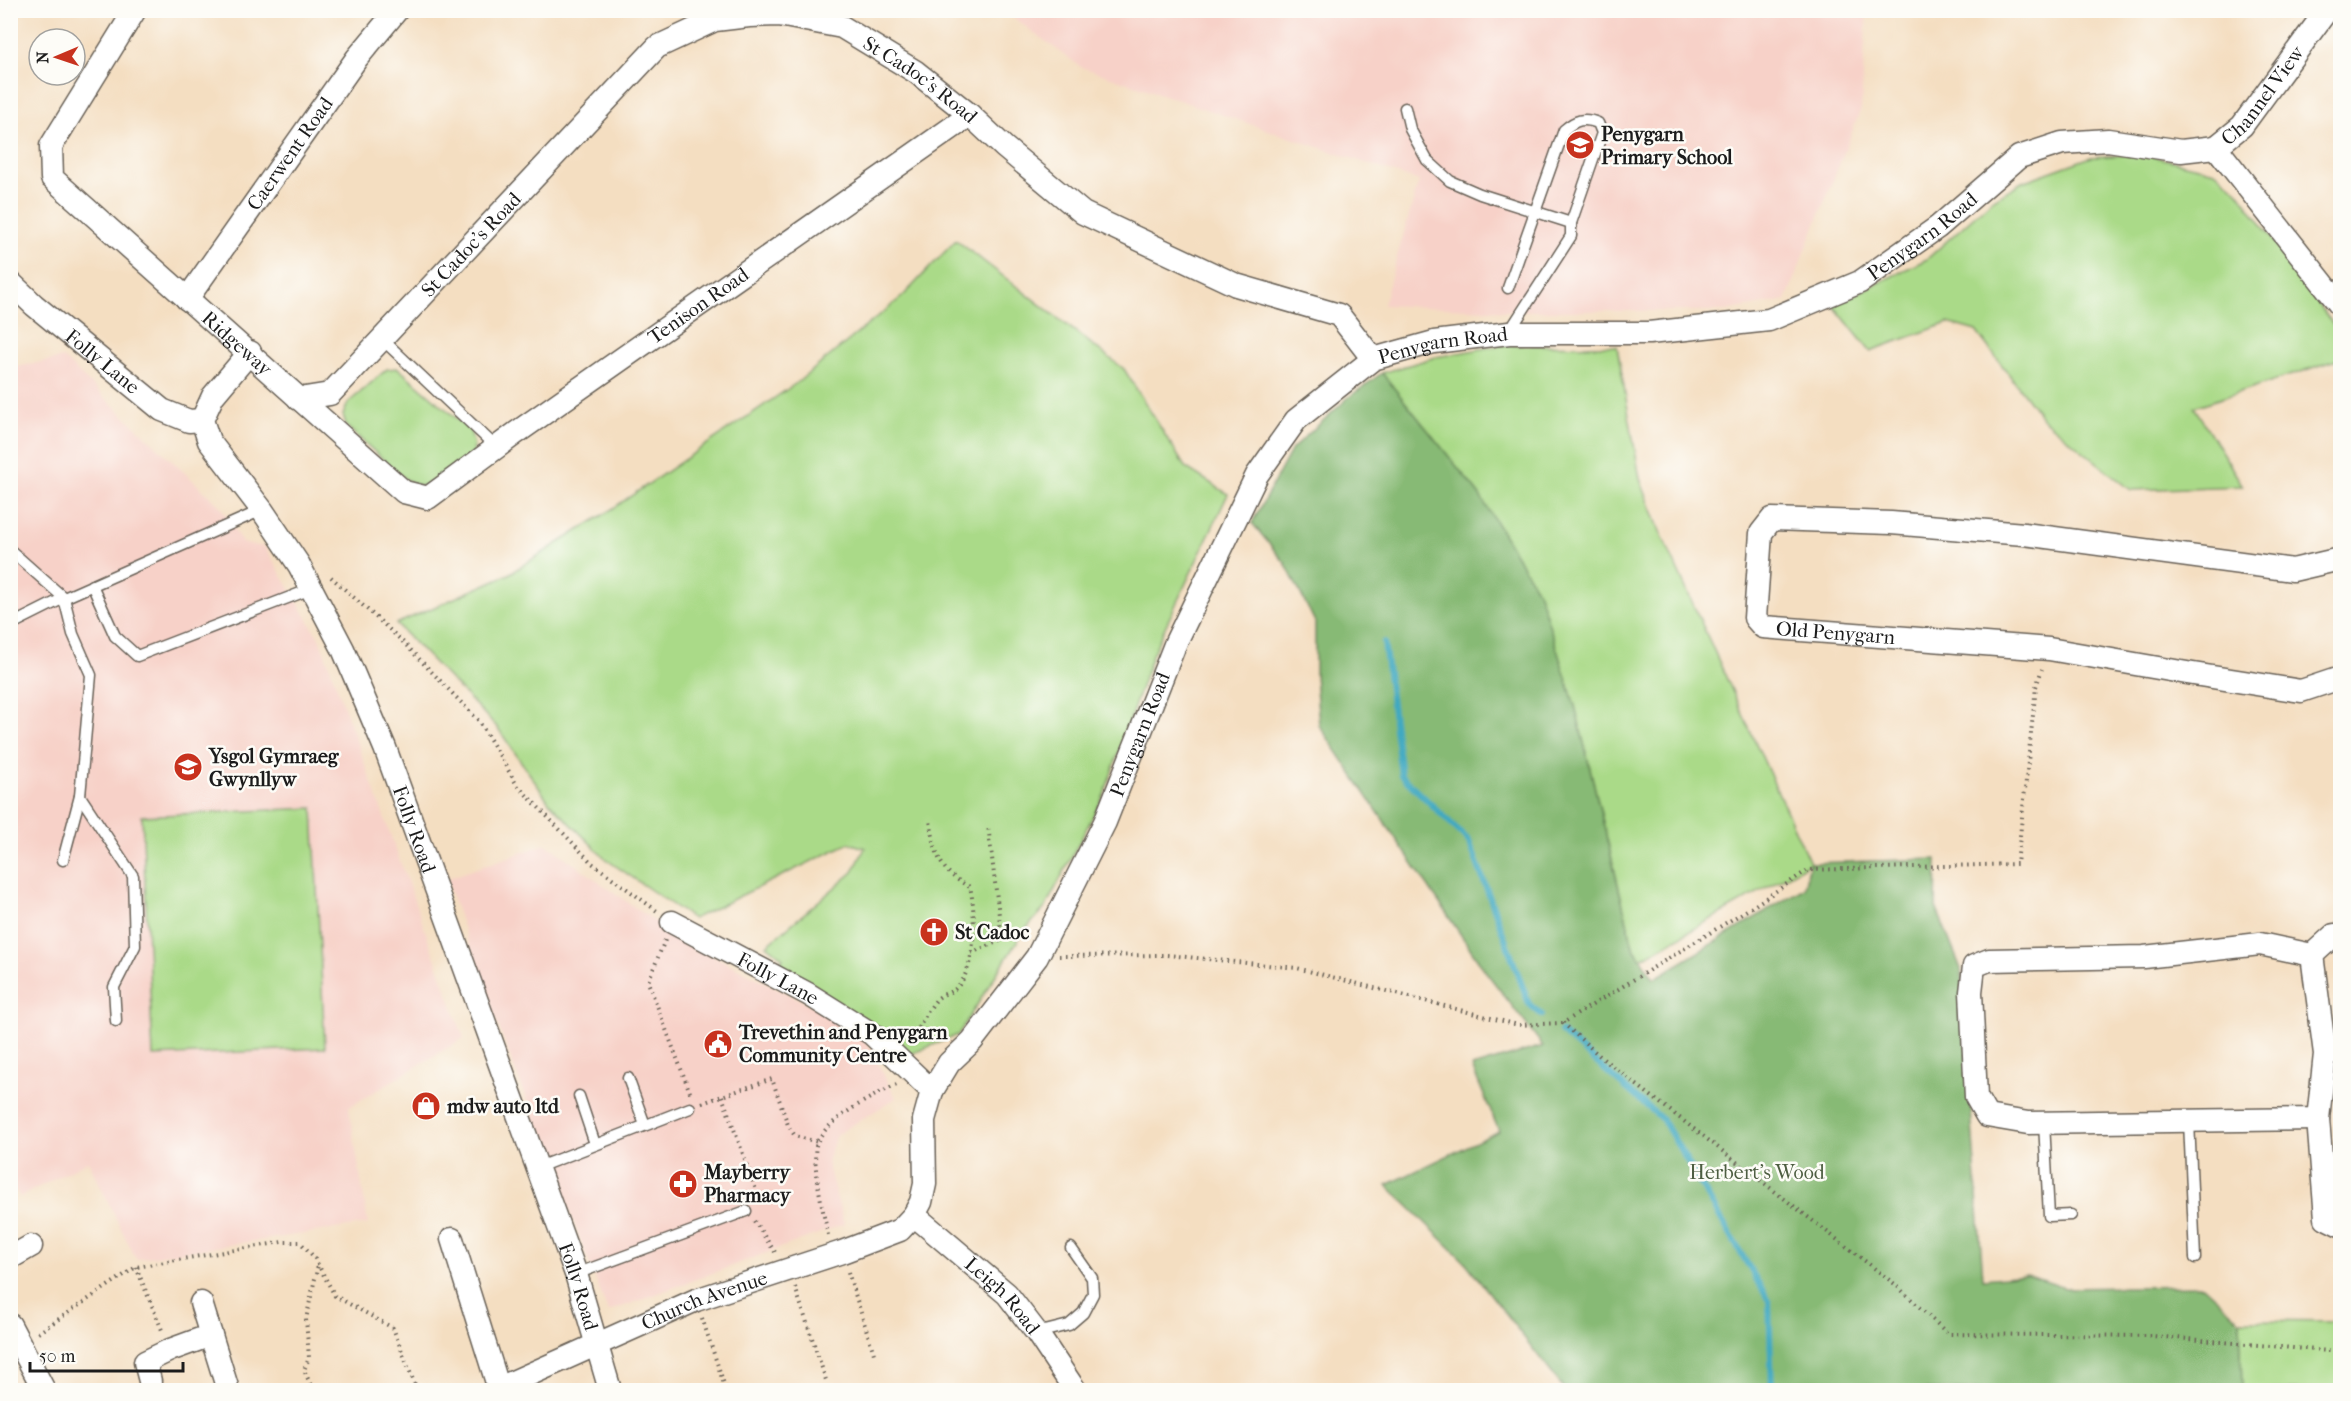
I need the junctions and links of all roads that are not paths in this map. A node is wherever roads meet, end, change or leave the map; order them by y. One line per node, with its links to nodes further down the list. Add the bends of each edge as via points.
1 (135, 10): 12 (street, Ridgeway, via 51,146 52,178)
2 (397, 10): 12 (street, Caerwent Road, via 357,58)
3 (2327, 10): 7 (street, Channel View, via 2242,126)
4 (748, 13): 6 (street, St Cadoc's Road, via 842,27 916,72); 15 (street, St Cadoc's Road, via 715,20 657,48)
5 (1405, 108): 8 (lane, via 1410,129 1427,160 1449,181)
6 (970, 115): 17 (street, St Cadoc's Road, via 1083,213 1236,285 1339,315); 20 (street, Tenison Road)
7 (2216, 147): 13 (street); 14 (street, Penygarn Road, via 2181,151 2108,140 2062,143 2019,157 1938,227 1860,282 1769,320 1649,333)
8 (1535, 211): 9 (lane); 9 (lane, via 1564,130 1574,121 1587,118 1598,123 1602,133); 11 (lane)
9 (1571, 223): 14 (lane, via 1571,236)
10 (10, 282): 19 (street, Folly Lane, via 162,410 189,421)
11 (1508, 288)
12 (187, 300): 16 (street, Ridgeway)
13 (2340, 305)
14 (1509, 333): 17 (street, Penygarn Road, via 1434,342)
15 (382, 339): 18 (street, St Cadoc's Road, via 330,394); 20 (lane)
16 (250, 352): 18 (street, Ridgeway); 19 (street, via 213,396)
17 (1373, 359): 37 (street, Penygarn Road, via 1296,420 1257,475 1176,642 1105,822 1037,957 972,1041)
18 (299, 399): 21 (street, Ridgeway, via 404,492)
19 (202, 420): 22 (street, Folly Road, via 209,441)
20 (496, 447): 21 (street, Tenison Road)
21 (428, 498)
22 (262, 510): 25 (lane); 26 (street, Folly Road)
23 (10, 550): 27 (lane)
24 (2340, 559): 29 (street, Old Penygarn, via 2293,570 2024,534 1891,523 1772,519 1761,533 1755,618 1763,627 2049,649 2301,691)
25 (92, 585): 26 (lane, via 115,636 138,656); 27 (lane)
26 (311, 589): 45 (street, Folly Road, via 343,649 384,748)
27 (64, 598): 28 (lane); 30 (lane, via 73,634 91,675)
28 (10, 626)
29 (2340, 678)
30 (81, 796): 31 (lane); 35 (lane, via 132,876 135,946 114,987)
31 (63, 860)
32 (672, 922): 37 (street, Folly Lane, via 808,994 872,1034)
33 (2340, 935): 34 (street, via 2334,935)
34 (2312, 955): 40 (street, via 2325,1054); 42 (street, via 2260,944 2145,957 1989,960 1974,966 1971,992 1976,1097 1987,1116)
35 (116, 1021)
36 (628, 1078): 43 (lane)
37 (925, 1083): 47 (street, Penygarn Road, via 925,1184)
38 (579, 1096): 44 (lane)
39 (690, 1108): 43 (lane)
40 (2318, 1119): 41 (street); 49 (street, via 2326,1218)
41 (2188, 1121): 42 (street); 54 (lane)
42 (2044, 1123): 48 (lane, via 2049,1216)
43 (645, 1125): 44 (lane)
44 (595, 1144): 45 (lane)
45 (536, 1168): 55 (street, Folly Road)
46 (746, 1210): 55 (lane)
47 (914, 1215): 58 (street, Leigh Road, via 1006,1294); 60 (street, Church Avenue, via 900,1230 696,1300)
48 (2071, 1215)
49 (2340, 1225)
50 (452, 1239): 64 (street)
51 (30, 1246): 53 (street)
52 (1071, 1248): 58 (lane, via 1092,1278 1093,1294 1083,1313 1069,1325)
53 (10, 1258)
54 (2195, 1258)
55 (576, 1274): 60 (street, Folly Road)
56 (201, 1303): 59 (street)
57 (10, 1325): 62 (street)
58 (1037, 1333): 66 (street, Leigh Road)
59 (212, 1335): 61 (street, via 145,1362); 63 (street)
60 (598, 1344): 64 (street, Church Avenue); 65 (street, Folly Road)
61 (150, 1381)
62 (44, 1390)
63 (228, 1390)
64 (497, 1390)
65 (610, 1390)
66 (1075, 1390)

